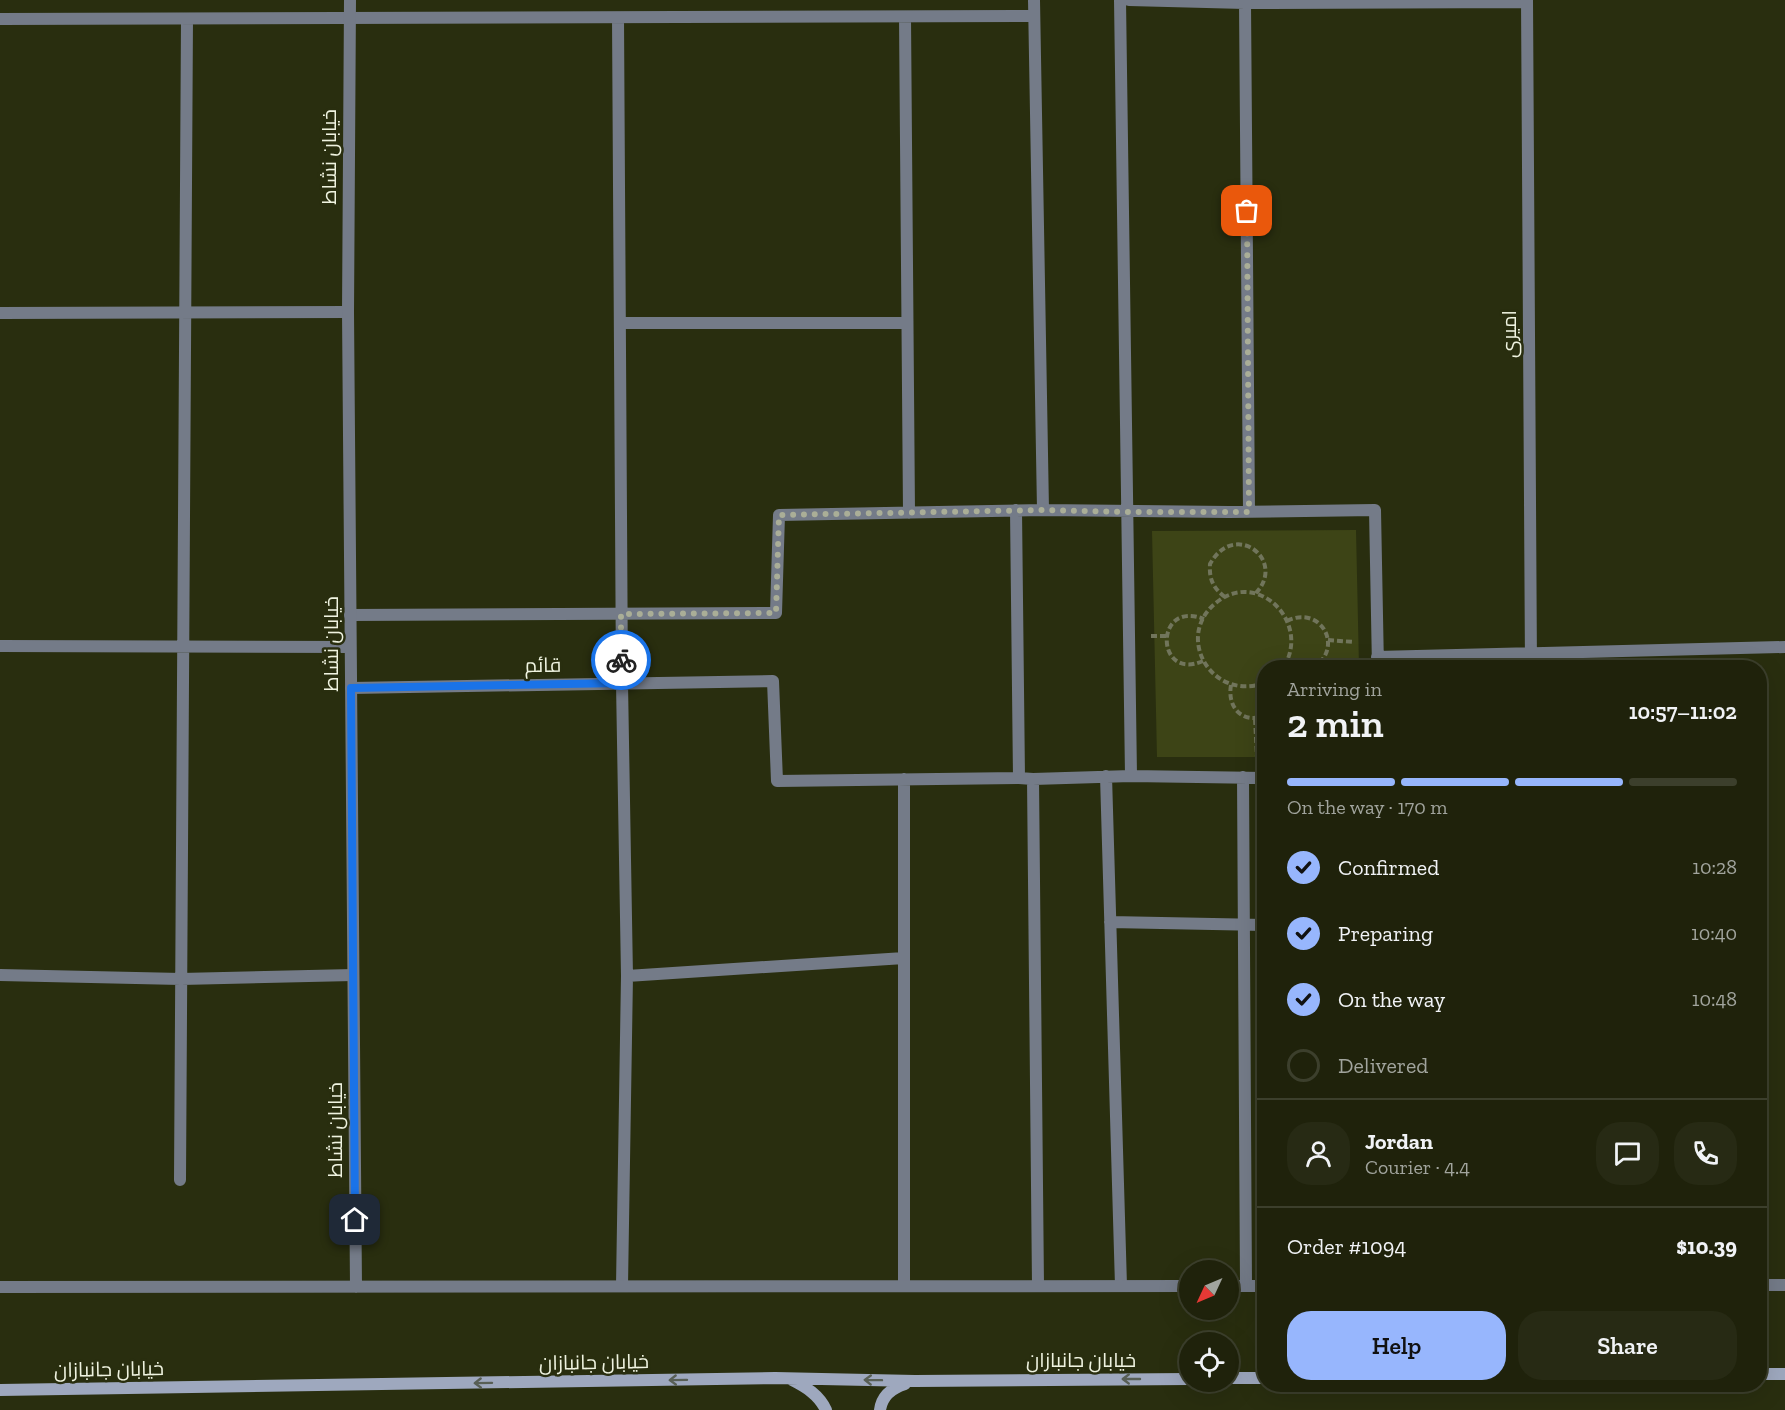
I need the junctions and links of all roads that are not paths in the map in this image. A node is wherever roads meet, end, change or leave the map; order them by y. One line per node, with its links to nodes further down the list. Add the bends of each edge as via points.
1 (350, 0): 9 (street, خیابان نشاط)
2 (1034, 0): 7 (street)
3 (1120, 0): 20 (street)
4 (1128, 0): 6 (street)
5 (1526, 1): 6 (street); 30 (street, امیری)
6 (1245, 3): 21 (street)
7 (1034, 16): 8 (street); 19 (street)
8 (905, 17): 10 (street); 17 (street)
9 (350, 18): 10 (street); 12 (street); 13 (street, خیابان نشاط)
10 (618, 18): 16 (street)
11 (0, 19): 12 (street)
12 (187, 19): 15 (street)
13 (348, 312): 15 (street); 24 (street, خیابان نشاط)
14 (0, 313): 15 (street)
15 (185, 313): 26 (street)
16 (620, 323): 17 (street); 23 (street)
17 (907, 323): 22 (street)
18 (1016, 510): 19 (street); 22 (street); 37 (street)
19 (1043, 510): 20 (street)
20 (1128, 512): 21 (street); 35 (street)
21 (1249, 512): 29 (street, via 1375,510)
22 (909, 513): 23 (street, via 779,515 776,613)
23 (621, 614): 24 (street); 32 (street)
24 (350, 615): 27 (street, خیابان نشاط)
25 (0, 646): 26 (street)
26 (183, 647): 27 (street); 48 (street)
27 (350, 647): 33 (street, خیابان نشاط)
28 (1785, 647): 31 (street)
29 (1377, 660)
30 (1531, 660)
31 (1549, 660)
32 (622, 683): 33 (street, قائم); 39 (street, قائم, via 773,681 777,781); 47 (street)
33 (351, 688): 46 (street, خیابان نشاط)
34 (1106, 776): 35 (street); 40 (street); 41 (street)
35 (1131, 776): 36 (street)
36 (1243, 777): 38 (street); 42 (street)
37 (1019, 778): 39 (street); 40 (street)
38 (1257, 778)
39 (904, 779): 44 (street)
40 (1033, 779): 54 (street)
41 (1110, 922): 42 (street); 55 (street)
42 (1244, 924): 43 (street); 58 (street)
43 (1257, 925)
44 (904, 958): 47 (street); 53 (street)
45 (0, 975): 48 (street)
46 (353, 975): 48 (street); 61 (street, خیابان نشاط)
47 (627, 976): 52 (street)
48 (181, 979): 49 (street)
49 (180, 1180)
50 (1767, 1285): 51 (street)
51 (1785, 1285)
52 (622, 1286): 53 (street); 61 (street)
53 (904, 1286): 54 (street)
54 (1038, 1286): 55 (street)
55 (1121, 1286): 56 (street)
56 (1179, 1286)
57 (1239, 1286): 58 (street)
58 (1246, 1286): 59 (street)
59 (1257, 1286)
60 (0, 1287): 61 (street)
61 (356, 1287)
62 (1767, 1374): 63 (main road)
63 (1785, 1374)
64 (790, 1378): 68 (main road, خیابان جانبازان, one-way to 64); 69 (main road, خیابان جانبازان, one-way to 69); 70 (main road, via 809,1389)
65 (1239, 1378): 66 (main road)
66 (1257, 1378)
67 (1179, 1379): 68 (main road, خیابان جانبازان, one-way to 68)
68 (915, 1381): 71 (main road, via 891,1388)
69 (0, 1390)
70 (826, 1410)
71 (880, 1410)

